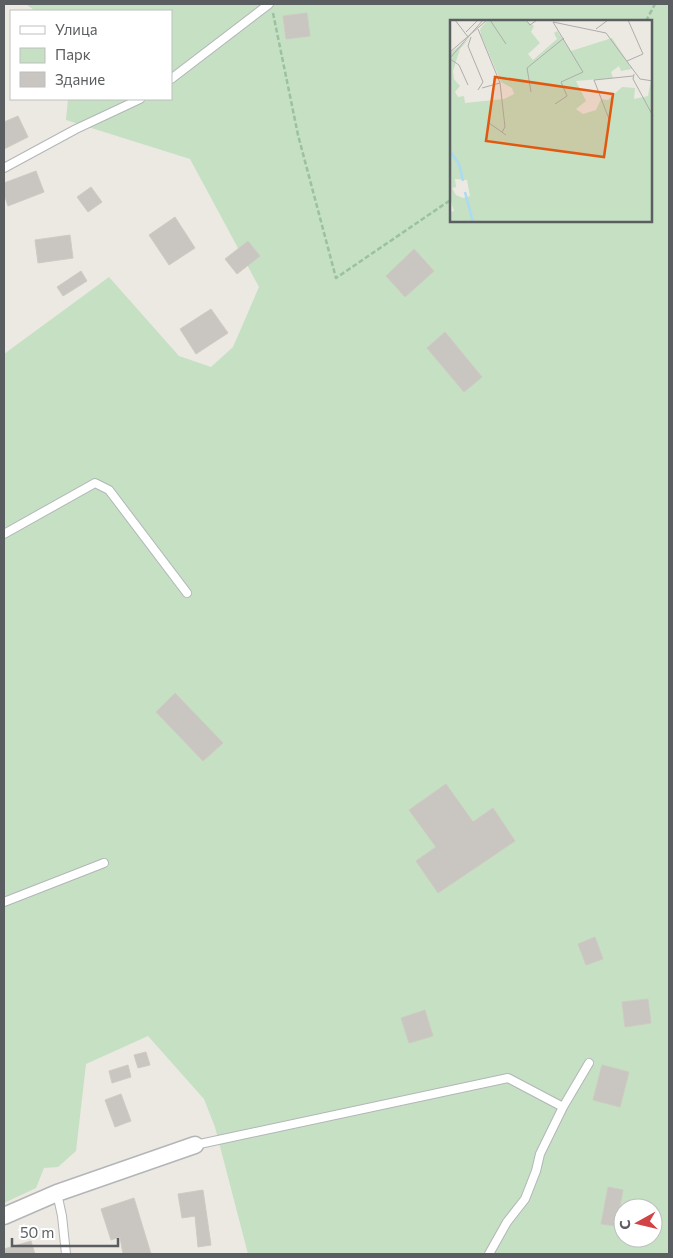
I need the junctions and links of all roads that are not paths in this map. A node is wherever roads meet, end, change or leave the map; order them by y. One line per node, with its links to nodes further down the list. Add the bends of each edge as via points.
1 (269, 4): 2 (lane)
2 (172, 78)
3 (138, 100): 4 (lane)
4 (4, 168)
5 (4, 534): 6 (lane, via 95,483 109,490)
6 (187, 593)
7 (104, 863): 8 (lane)
8 (4, 902)
9 (589, 1063): 10 (lane)
10 (564, 1107): 11 (lane, via 508,1078); 15 (lane, via 540,1154 525,1198)
11 (195, 1145): 12 (street)
12 (57, 1193): 13 (street); 14 (lane)
13 (4, 1216)
14 (66, 1254)
15 (489, 1254)

